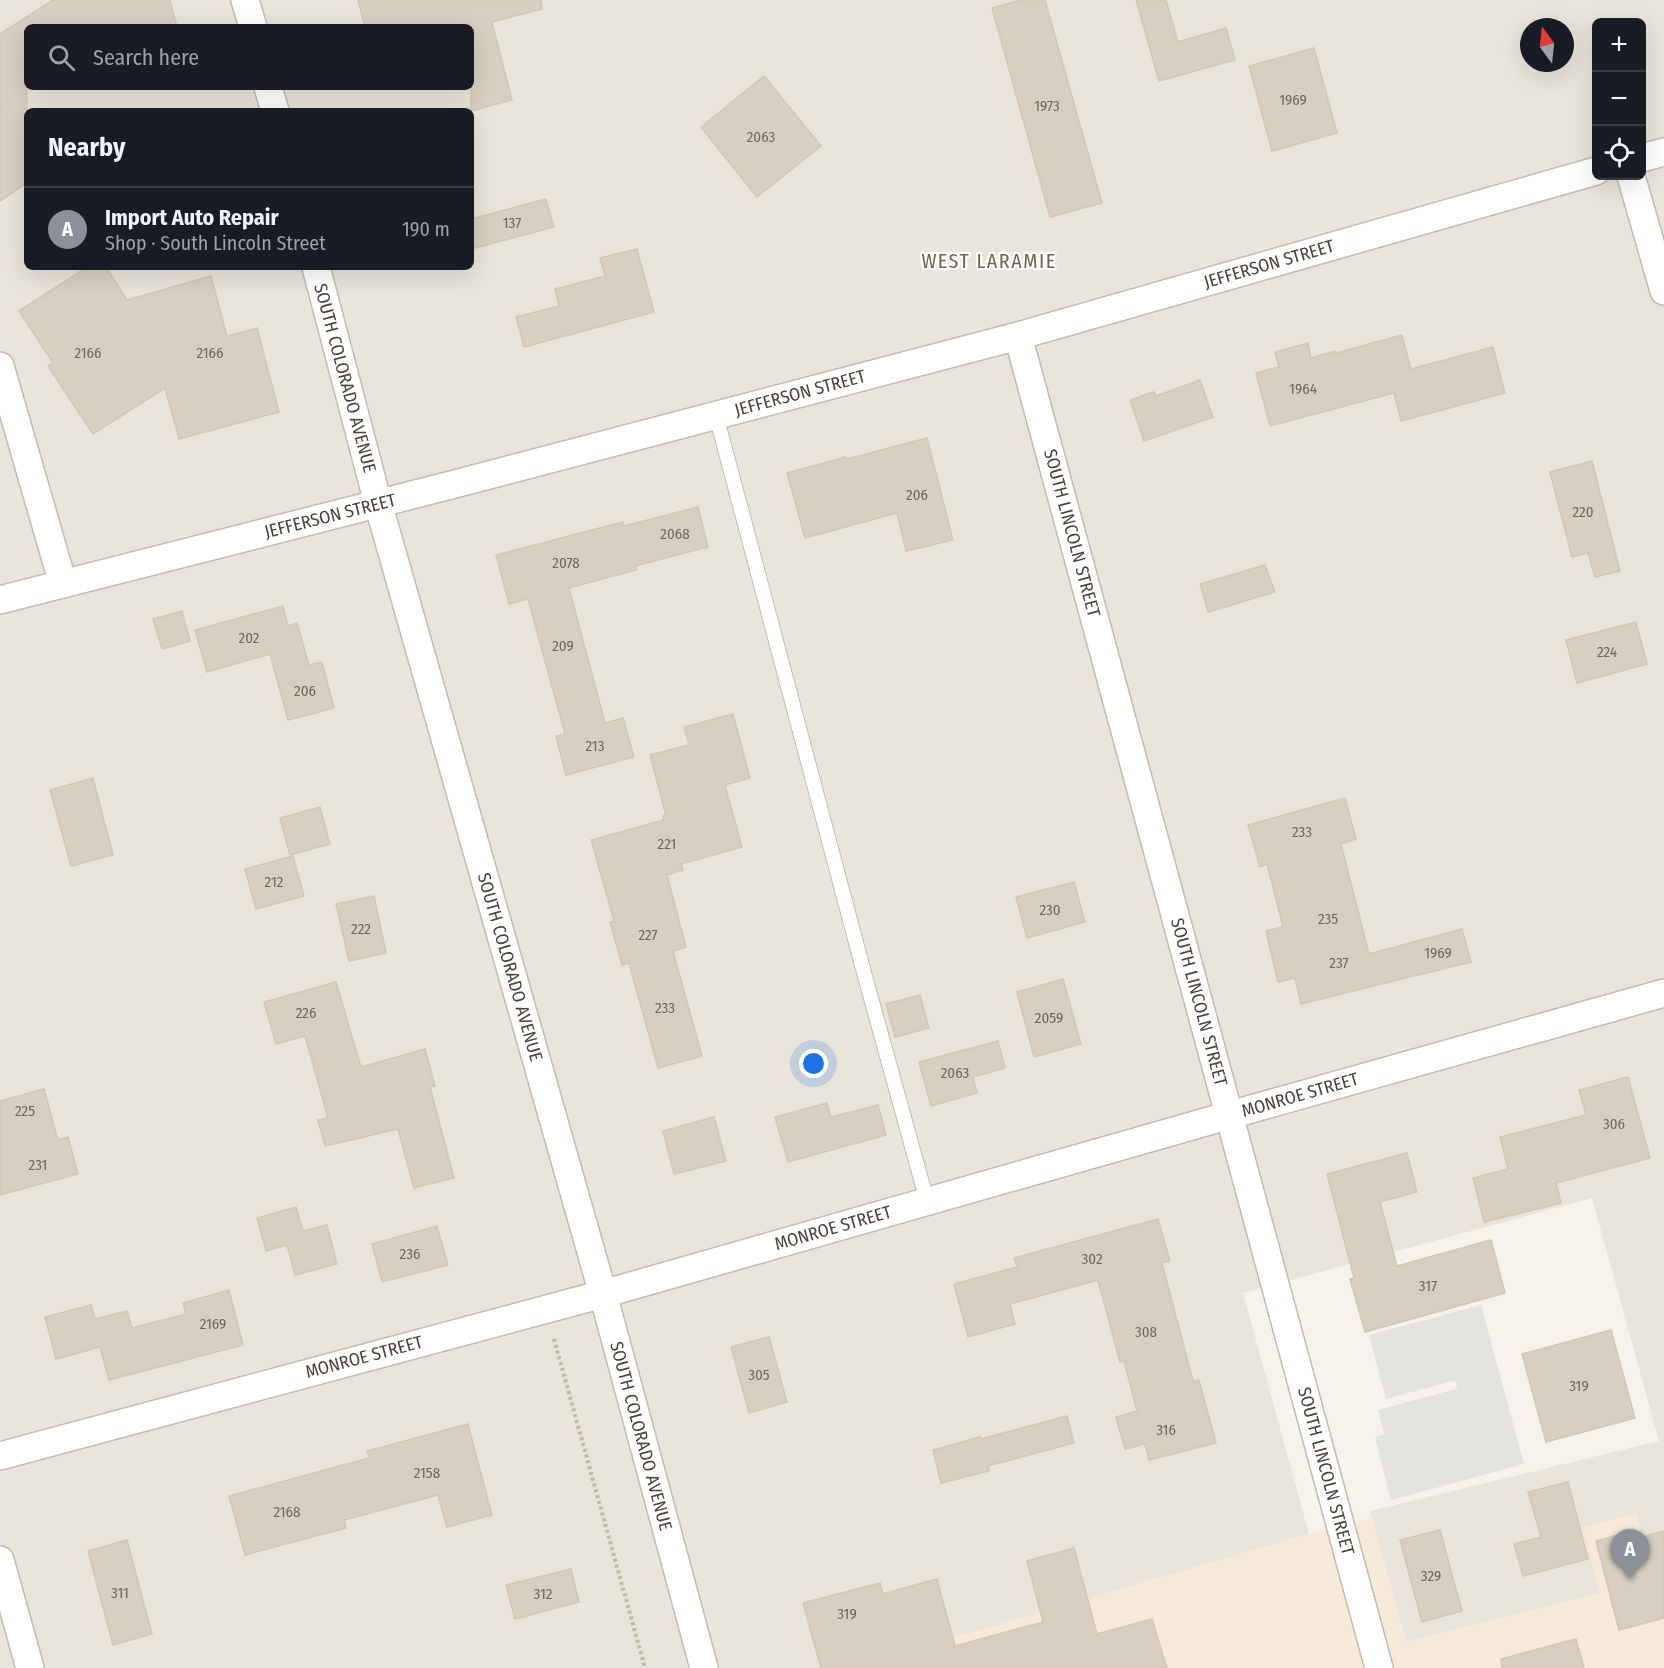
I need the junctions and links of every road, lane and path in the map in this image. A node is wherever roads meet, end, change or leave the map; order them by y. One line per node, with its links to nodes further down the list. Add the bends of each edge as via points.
1 (245, 0): 2 (street)
2 (252, 24)
3 (269, 90): 4 (street)
4 (274, 108)
5 (1664, 152): 6 (street)
6 (1646, 157)
7 (1592, 172): 11 (street, JEFFERSON STREET)
8 (1632, 180): 10 (street)
9 (317, 270): 14 (street, SOUTH COLORADO AVENUE)
10 (1664, 291)
11 (1018, 336): 13 (street, JEFFERSON STREET); 18 (street, SOUTH LINCOLN STREET)
12 (0, 366): 15 (street)
13 (716, 415): 14 (street, JEFFERSON STREET); 19 (lane)
14 (378, 503): 15 (street, JEFFERSON STREET); 20 (street, SOUTH COLORADO AVENUE)
15 (63, 584): 16 (street, JEFFERSON STREET)
16 (0, 600)
17 (1664, 993): 18 (street, MONROE STREET)
18 (1230, 1115): 19 (street, MONROE STREET); 27 (street, SOUTH LINCOLN STREET)
19 (927, 1201): 20 (street, MONROE STREET)
20 (603, 1294): 22 (street, MONROE STREET); 26 (street, SOUTH COLORADO AVENUE)
21 (553, 1337): 25 (path)
22 (0, 1456)
23 (0, 1560): 24 (street)
24 (30, 1668)
25 (645, 1668)
26 (704, 1668)
27 (1379, 1668)

